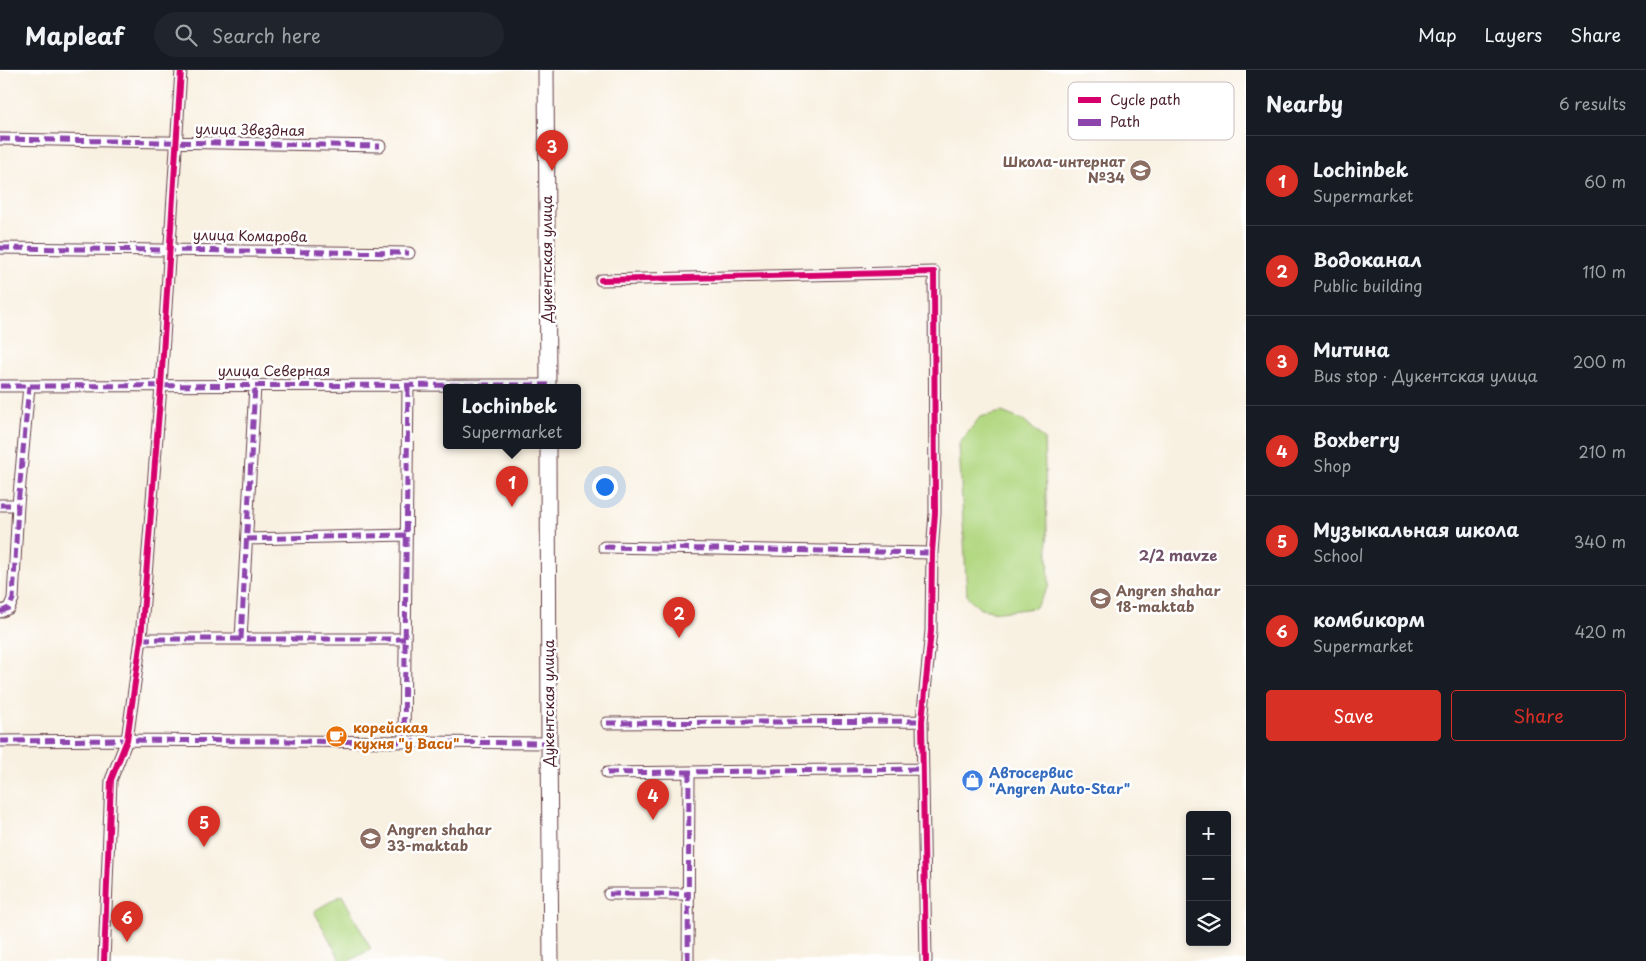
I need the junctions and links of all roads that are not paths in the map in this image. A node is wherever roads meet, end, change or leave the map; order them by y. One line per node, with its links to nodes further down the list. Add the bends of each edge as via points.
1 (181, 70): 4 (street)
2 (546, 70): 10 (main road, Дукентская улица)
3 (0, 139): 4 (street, улица Звездная)
4 (178, 144): 5 (street, улица Звездная); 7 (street)
5 (380, 146)
6 (0, 248): 7 (street, улица Комарова)
7 (170, 250): 8 (street, улица Комарова); 13 (street)
8 (409, 253)
9 (601, 280): 23 (street, via 934,272 935,513)
10 (548, 384)
11 (0, 386): 12 (street, улица Северная)
12 (29, 386): 13 (street, улица Северная); 19 (street)
13 (161, 386): 14 (street, улица Северная); 25 (street)
14 (255, 386): 15 (street, улица Северная); 21 (street)
15 (408, 386): 16 (street, улица Северная); 20 (street)
16 (443, 386)
17 (548, 449): 33 (main road, Дукентская улица)
18 (0, 505): 19 (street)
19 (18, 505): 24 (street, via 13,599 10,608)
20 (406, 535): 21 (street); 27 (street)
21 (247, 539): 26 (street)
22 (604, 547): 23 (street)
23 (932, 553): 28 (street, via 931,631)
24 (0, 612)
25 (141, 639): 26 (street); 30 (street)
26 (242, 639): 27 (street)
27 (405, 639): 32 (street)
28 (922, 721): 29 (street); 34 (street)
29 (607, 724)
30 (127, 740): 31 (street); 32 (street); 39 (street, via 111,780)
31 (0, 741)
32 (404, 742): 33 (street)
33 (549, 743): 40 (main road, Дукентская улица)
34 (923, 769): 35 (street); 42 (street)
35 (689, 772): 36 (street); 38 (street)
36 (607, 773)
37 (609, 894): 38 (street)
38 (688, 894): 41 (street)
39 (104, 961)
40 (551, 961)
41 (688, 961)
42 (926, 961)

